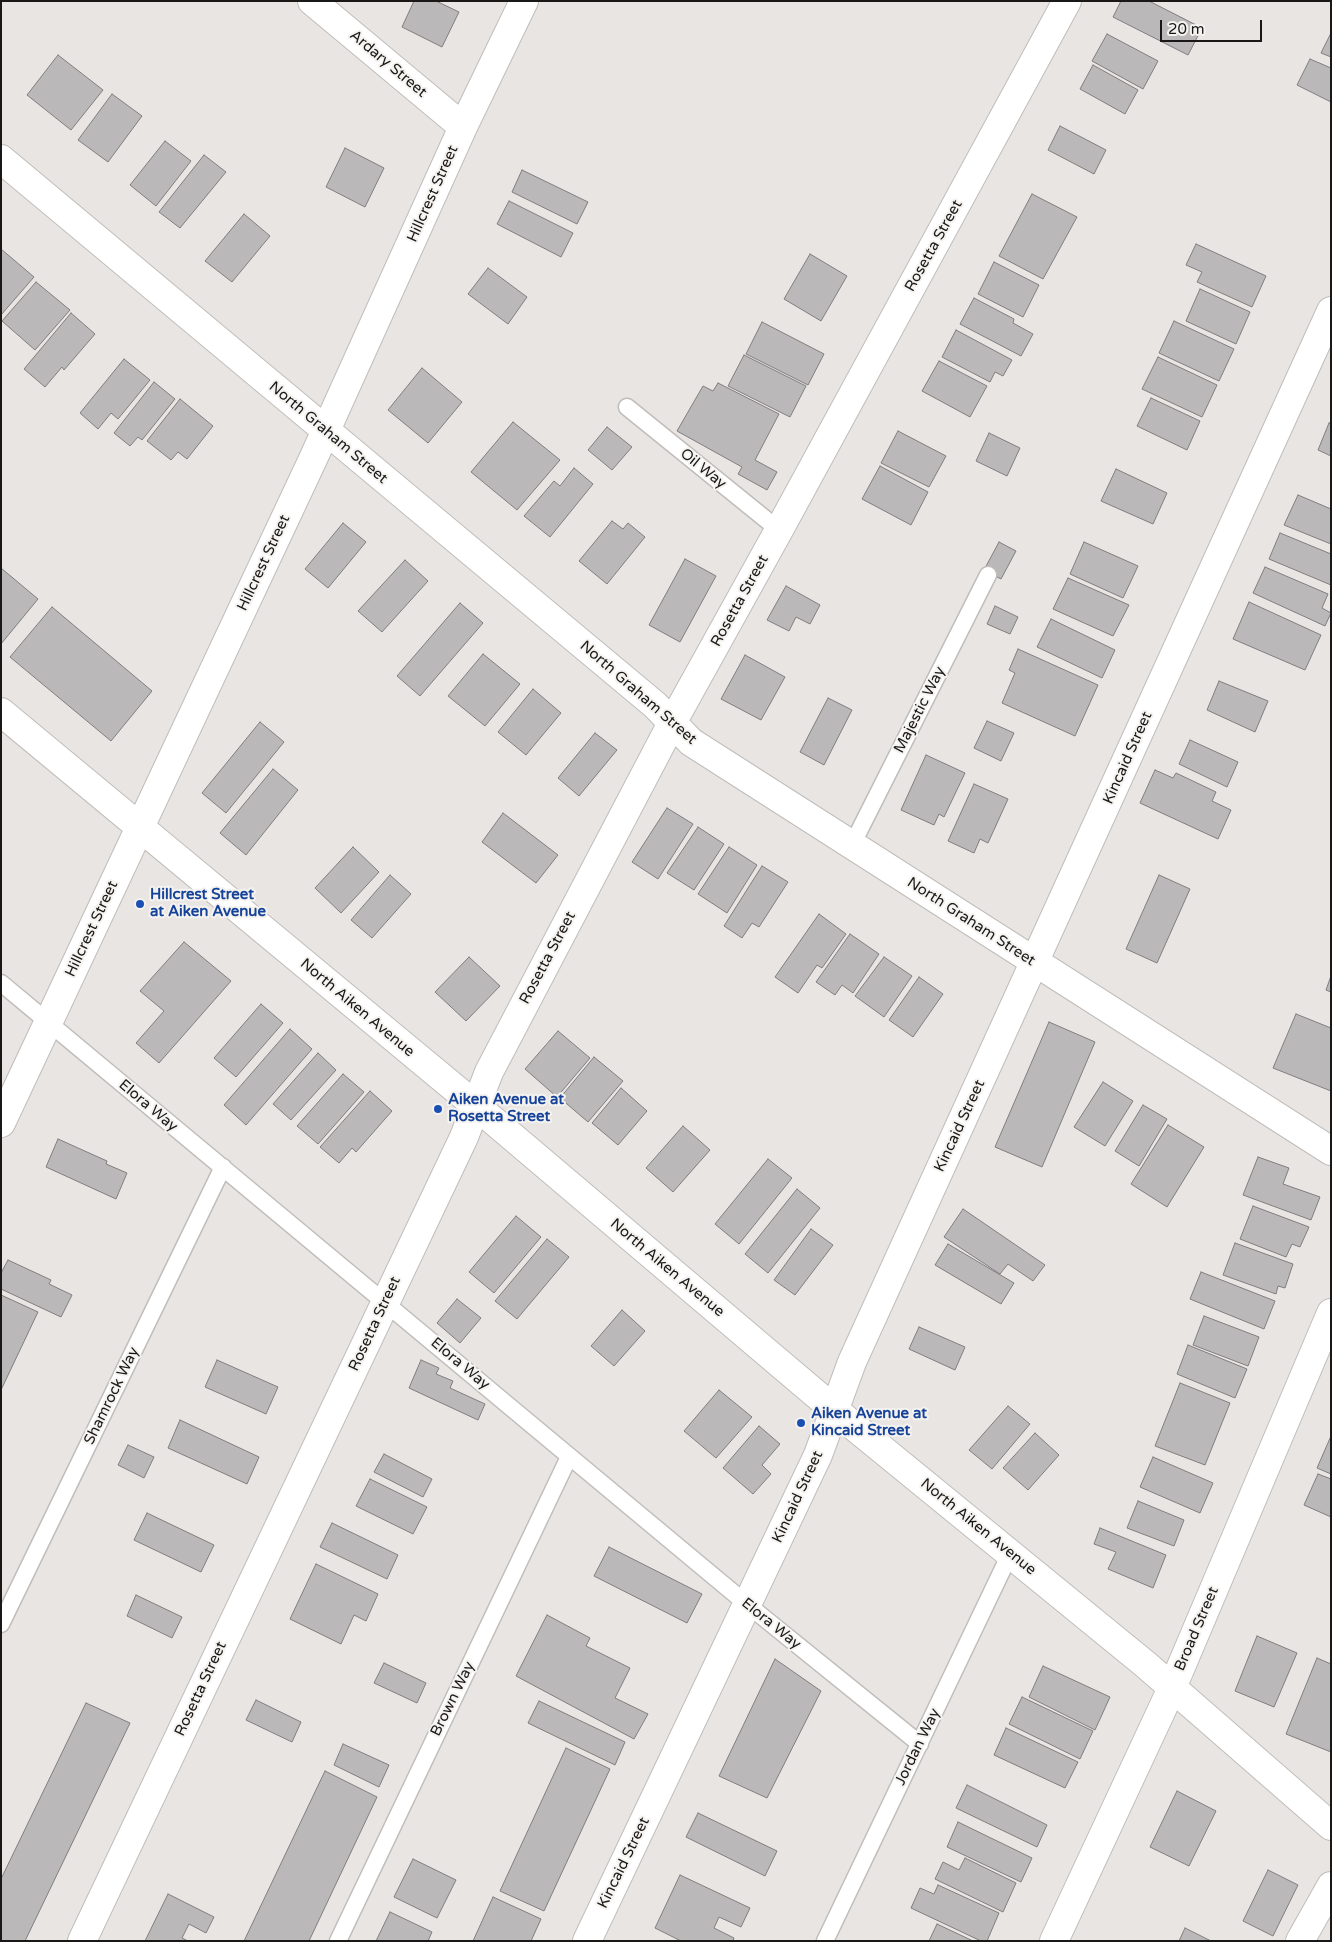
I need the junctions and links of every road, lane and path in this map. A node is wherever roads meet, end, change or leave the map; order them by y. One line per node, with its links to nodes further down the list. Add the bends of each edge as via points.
1 (312, 1): 4 (street, Ardary Street)
2 (524, 1): 4 (street, Hillcrest Street)
3 (1067, 1): 9 (street, Rosetta Street)
4 (463, 127): 8 (street, Hillcrest Street)
5 (1, 159): 8 (street, North Graham Street)
6 (1331, 311): 15 (street, Kincaid Street)
7 (627, 407): 9 (lane, Oil Way)
8 (326, 431): 12 (street, North Graham Street, via 648,698); 13 (street, Hillcrest Street)
9 (780, 530): 12 (street, Rosetta Street)
10 (988, 575): 14 (lane, Majestic Way)
11 (1, 712): 13 (street, North Aiken Avenue)
12 (672, 723): 14 (street, North Graham Street, via 691,742); 18 (street, Rosetta Street, via 489,1072)
13 (140, 828): 17 (street, Hillcrest Street); 18 (street, North Aiken Avenue)
14 (852, 845): 15 (street, North Graham Street)
15 (1035, 963): 20 (street, North Graham Street); 24 (street, Kincaid Street, via 852,1362)
16 (1, 983): 17 (lane, Elora Way)
17 (49, 1023): 19 (street, Hillcrest Street); 21 (lane, Elora Way)
18 (475, 1105): 22 (street, Rosetta Street, via 464,1137); 24 (street, North Aiken Avenue)
19 (1, 1123)
20 (1331, 1151)
21 (222, 1168): 22 (lane, Elora Way); 28 (lane, Shamrock Way)
22 (386, 1302): 25 (lane, Elora Way); 33 (street, Rosetta Street)
23 (1331, 1313): 29 (street, Broad Street)
24 (834, 1409): 26 (street, North Aiken Avenue); 27 (street, Kincaid Street, via 818,1454)
25 (569, 1457): 27 (lane, Elora Way); 34 (lane, Brown Way)
26 (1010, 1554): 29 (street, North Aiken Avenue); 30 (lane, Jordan Way)
27 (748, 1605): 30 (lane, Elora Way); 35 (street, Kincaid Street)
28 (1, 1624)
29 (1172, 1688): 31 (street, North Aiken Avenue); 37 (street, Broad Street)
30 (920, 1744): 36 (lane, Jordan Way)
31 (1329, 1821)
32 (1331, 1886): 38 (street)
33 (82, 1941)
34 (338, 1941)
35 (587, 1941)
36 (825, 1941)
37 (1054, 1941)
38 (1300, 1941)

